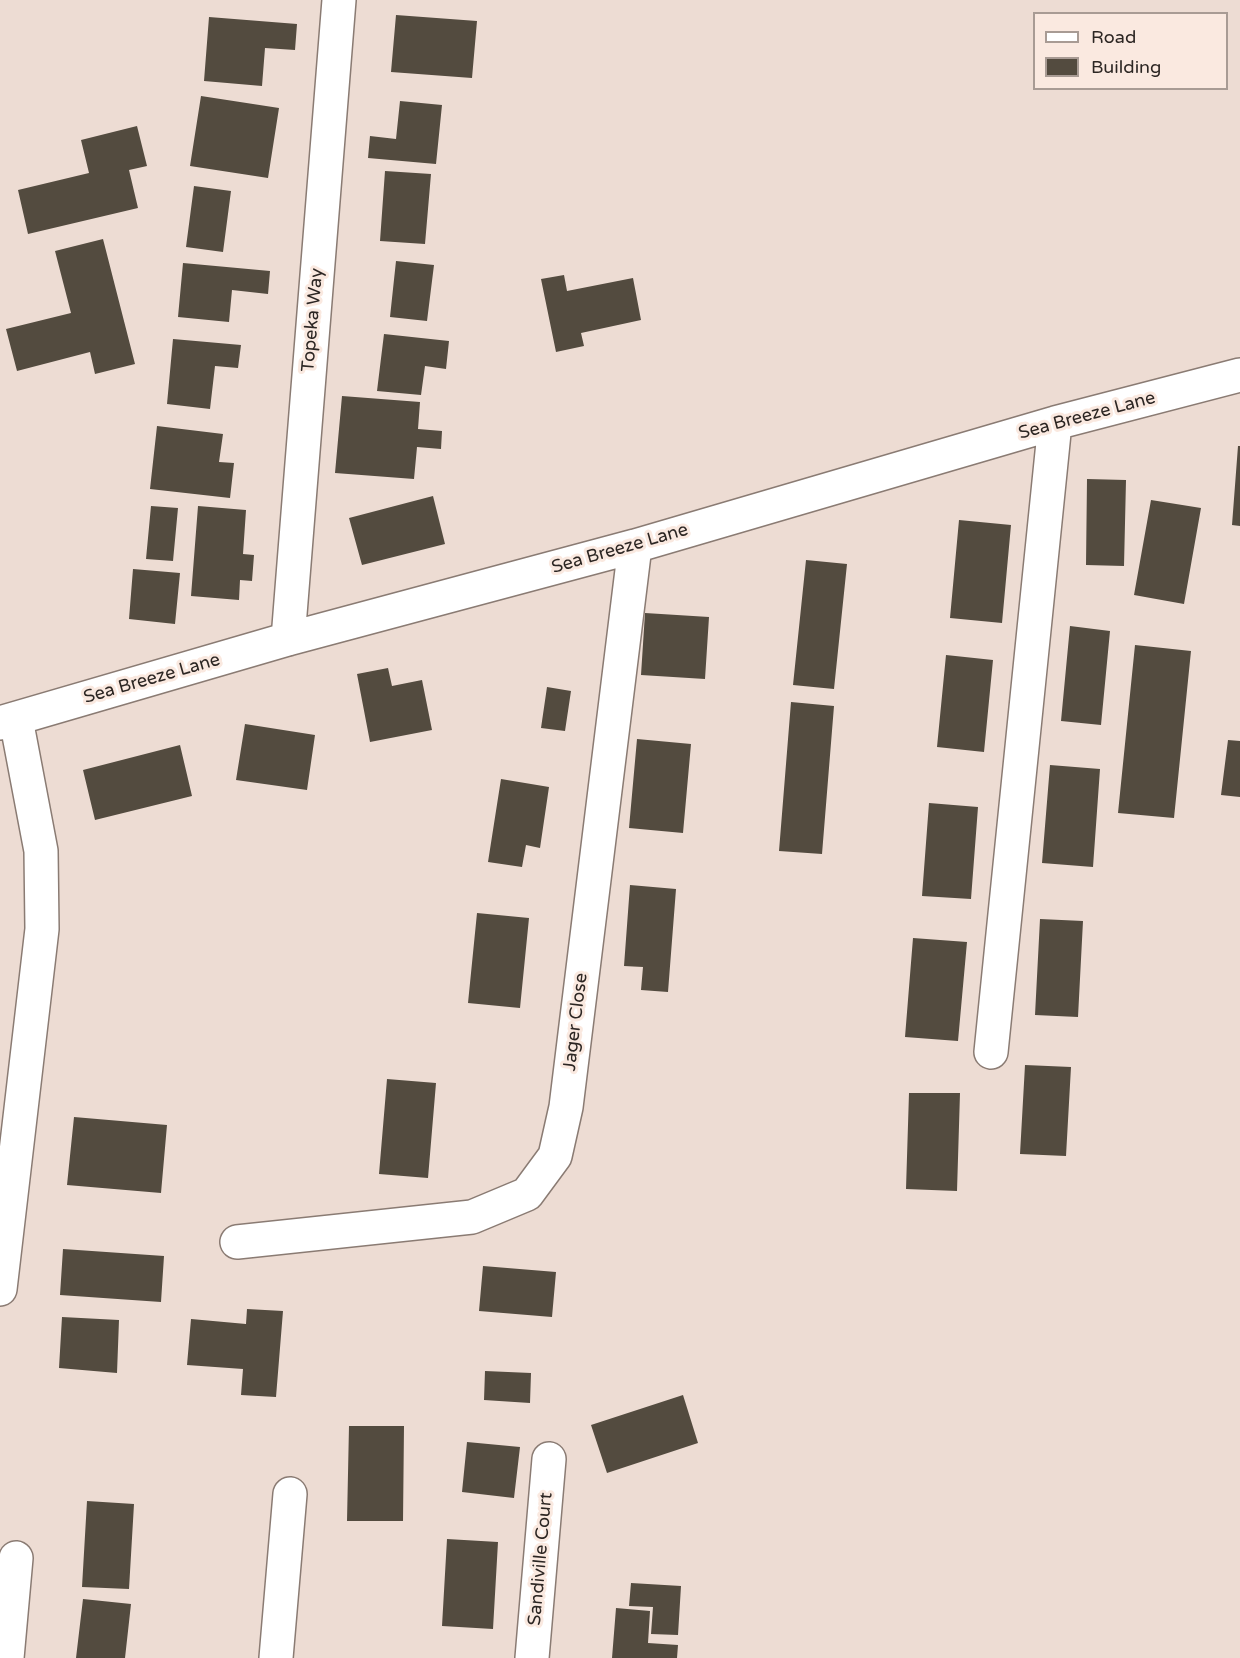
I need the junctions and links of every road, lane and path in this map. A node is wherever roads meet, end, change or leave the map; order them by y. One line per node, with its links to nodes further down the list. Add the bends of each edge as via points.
1 (339, 0): 5 (street, Topeka Way)
2 (1240, 375): 3 (street, Sea Breeze Lane)
3 (1055, 423): 4 (street, Sea Breeze Lane); 7 (street)
4 (635, 546): 5 (street, Sea Breeze Lane); 8 (street, Jager Close, via 566,1107 555,1156 527,1194 472,1217)
5 (288, 639): 6 (street, Sea Breeze Lane)
6 (8, 721): 9 (street, via 41,851 42,929)
7 (991, 1052)
8 (237, 1242)
9 (0, 1289)
10 (549, 1460): 15 (street, Sandiville Court)
11 (290, 1494): 14 (street)
12 (16, 1558): 13 (street)
13 (7, 1658)
14 (276, 1658)
15 (532, 1658)

